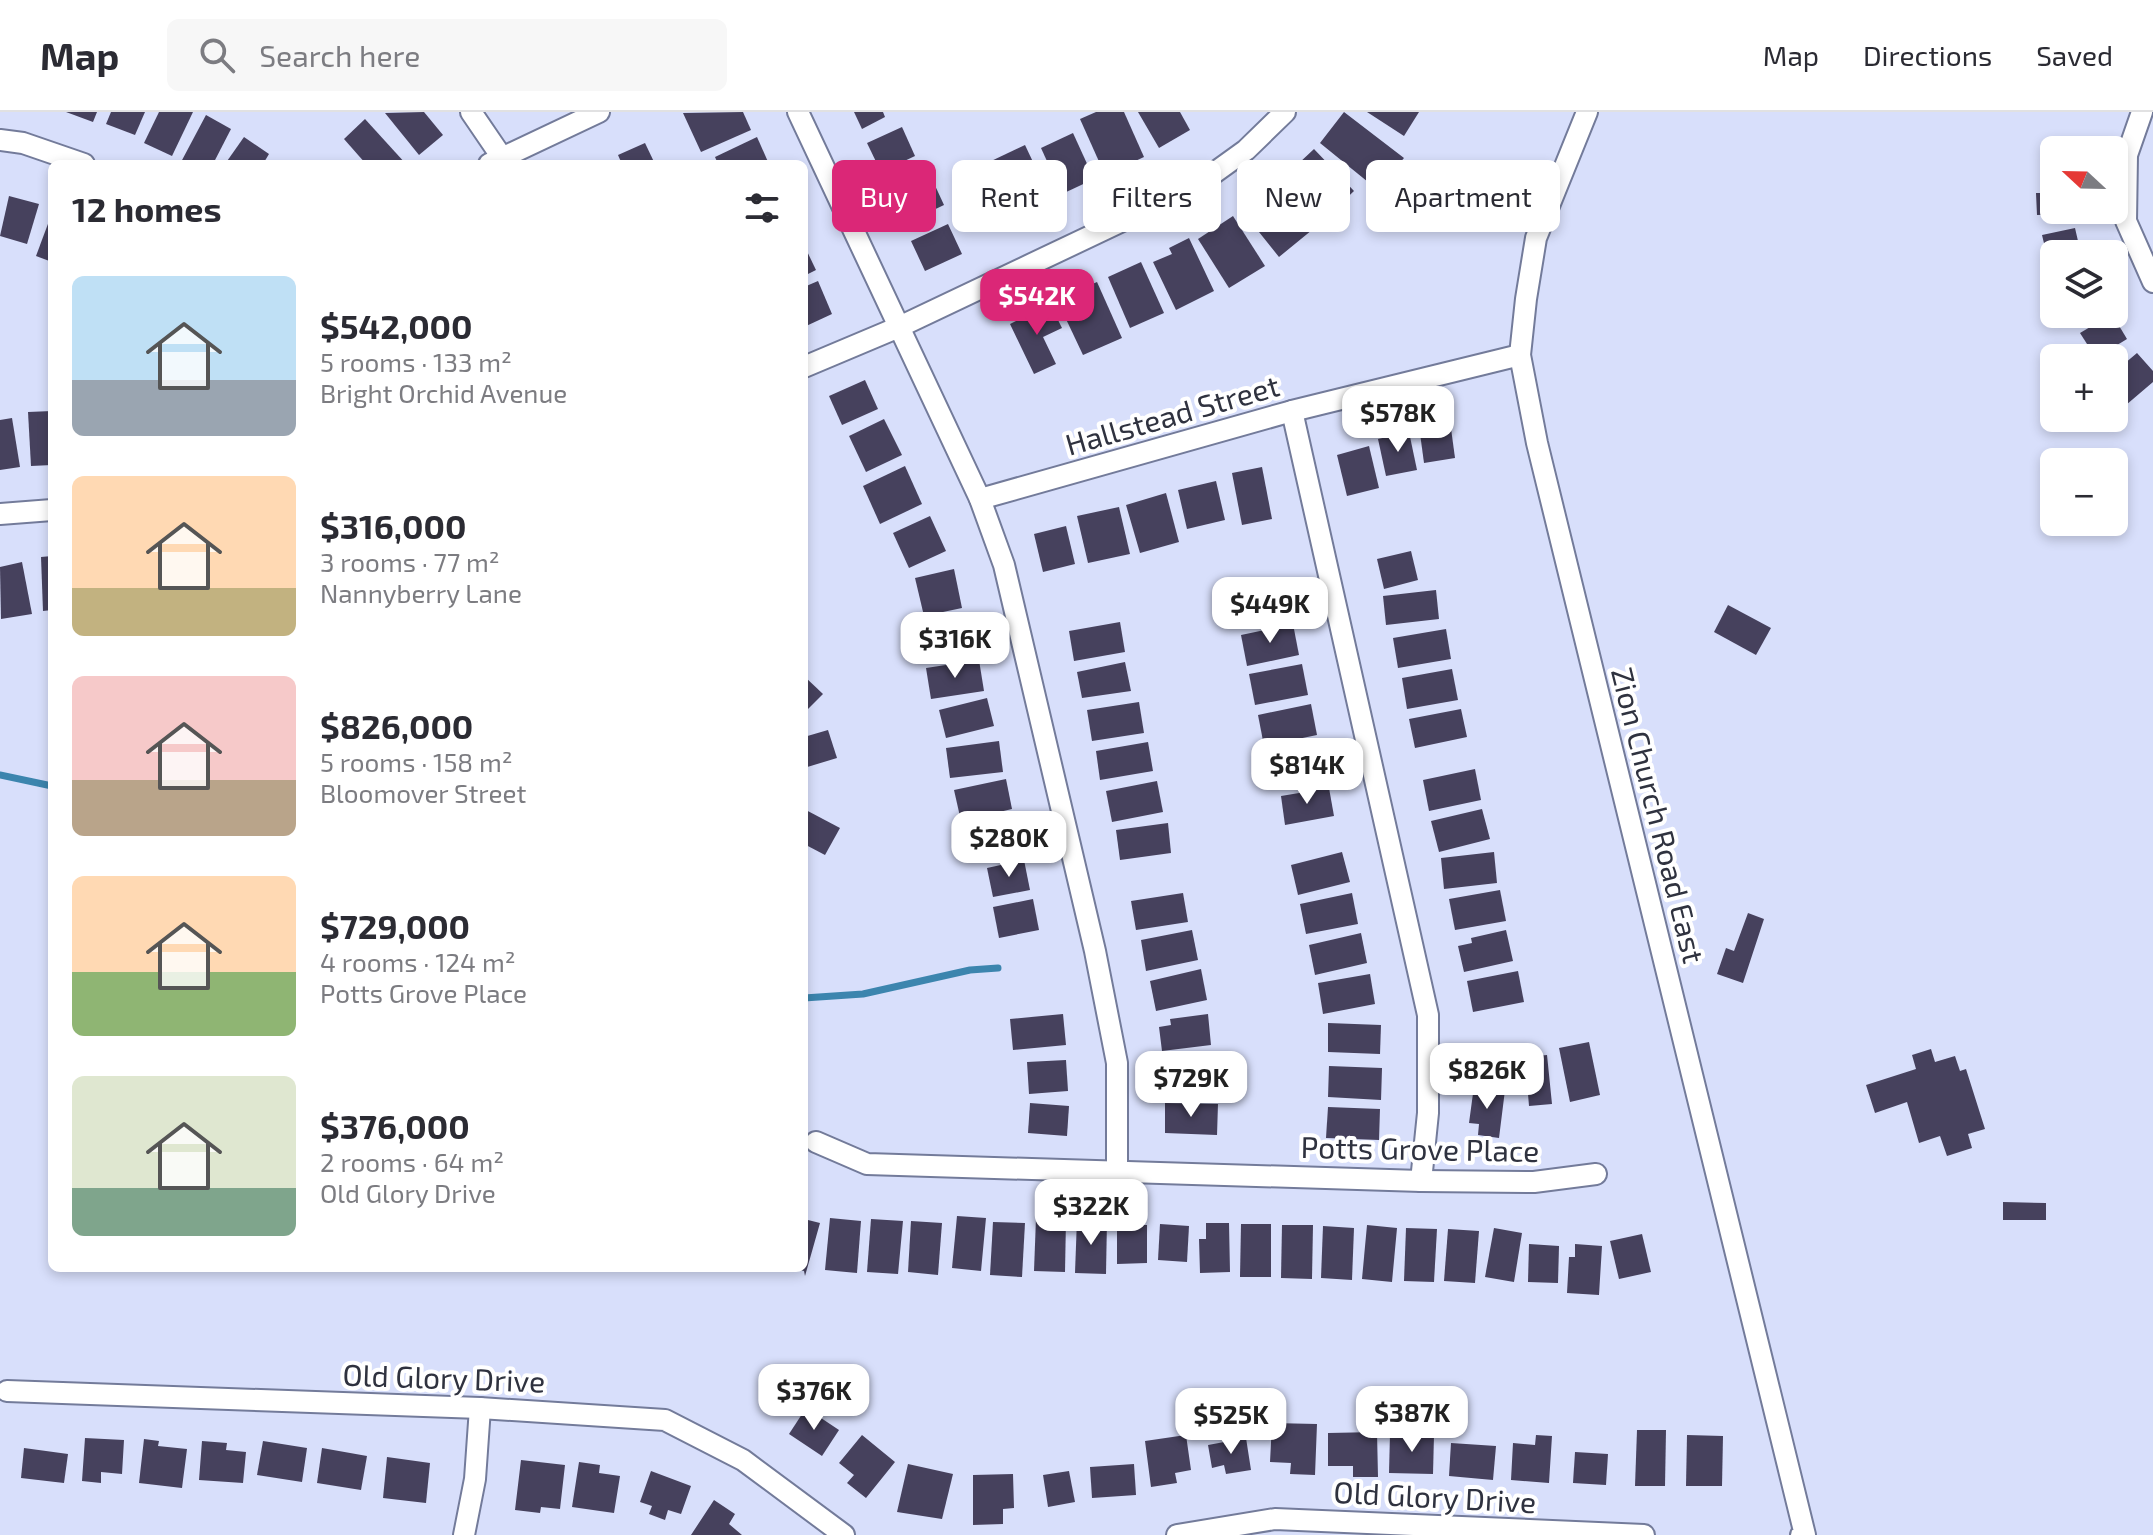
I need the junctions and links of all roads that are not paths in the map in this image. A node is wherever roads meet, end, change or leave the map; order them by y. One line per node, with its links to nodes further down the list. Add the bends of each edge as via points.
1 (471, 112): 9 (street)
2 (599, 112): 9 (street)
3 (798, 112): 11 (street)
4 (1285, 112): 11 (street, via 1246,150 1196,186)
5 (1587, 112): 12 (street, Zion Church Road East, via 1536,238)
6 (2142, 112): 10 (street, via 2127,155 2126,221)
7 (0, 140): 8 (street)
8 (72, 160)
9 (495, 160)
10 (2153, 282)
11 (899, 327): 13 (street); 15 (street)
12 (1520, 355): 14 (street, Hallstead Street); 28 (street, Zion Church Road East)
13 (808, 365)
14 (1292, 411): 15 (street, Hallstead Street); 21 (street, via 1428,1015 1428,1113)
15 (980, 499): 19 (street, via 1004,565 1095,951 1117,1063)
16 (48, 510): 17 (street)
17 (0, 514)
18 (816, 1142): 19 (street, Potts Grove Place, via 867,1164)
19 (1117, 1170): 21 (street, Potts Grove Place)
20 (1596, 1174): 21 (street, Potts Grove Place, via 1534,1182)
21 (1421, 1181)
22 (7, 1391): 23 (street, Old Glory Drive)
23 (480, 1408): 24 (street); 25 (street, Old Glory Drive, via 665,1420 743,1460)
24 (464, 1535)
25 (844, 1535)
26 (1177, 1535): 27 (street, Old Glory Drive, via 1275,1519)
27 (1644, 1535)
28 (1803, 1535)

